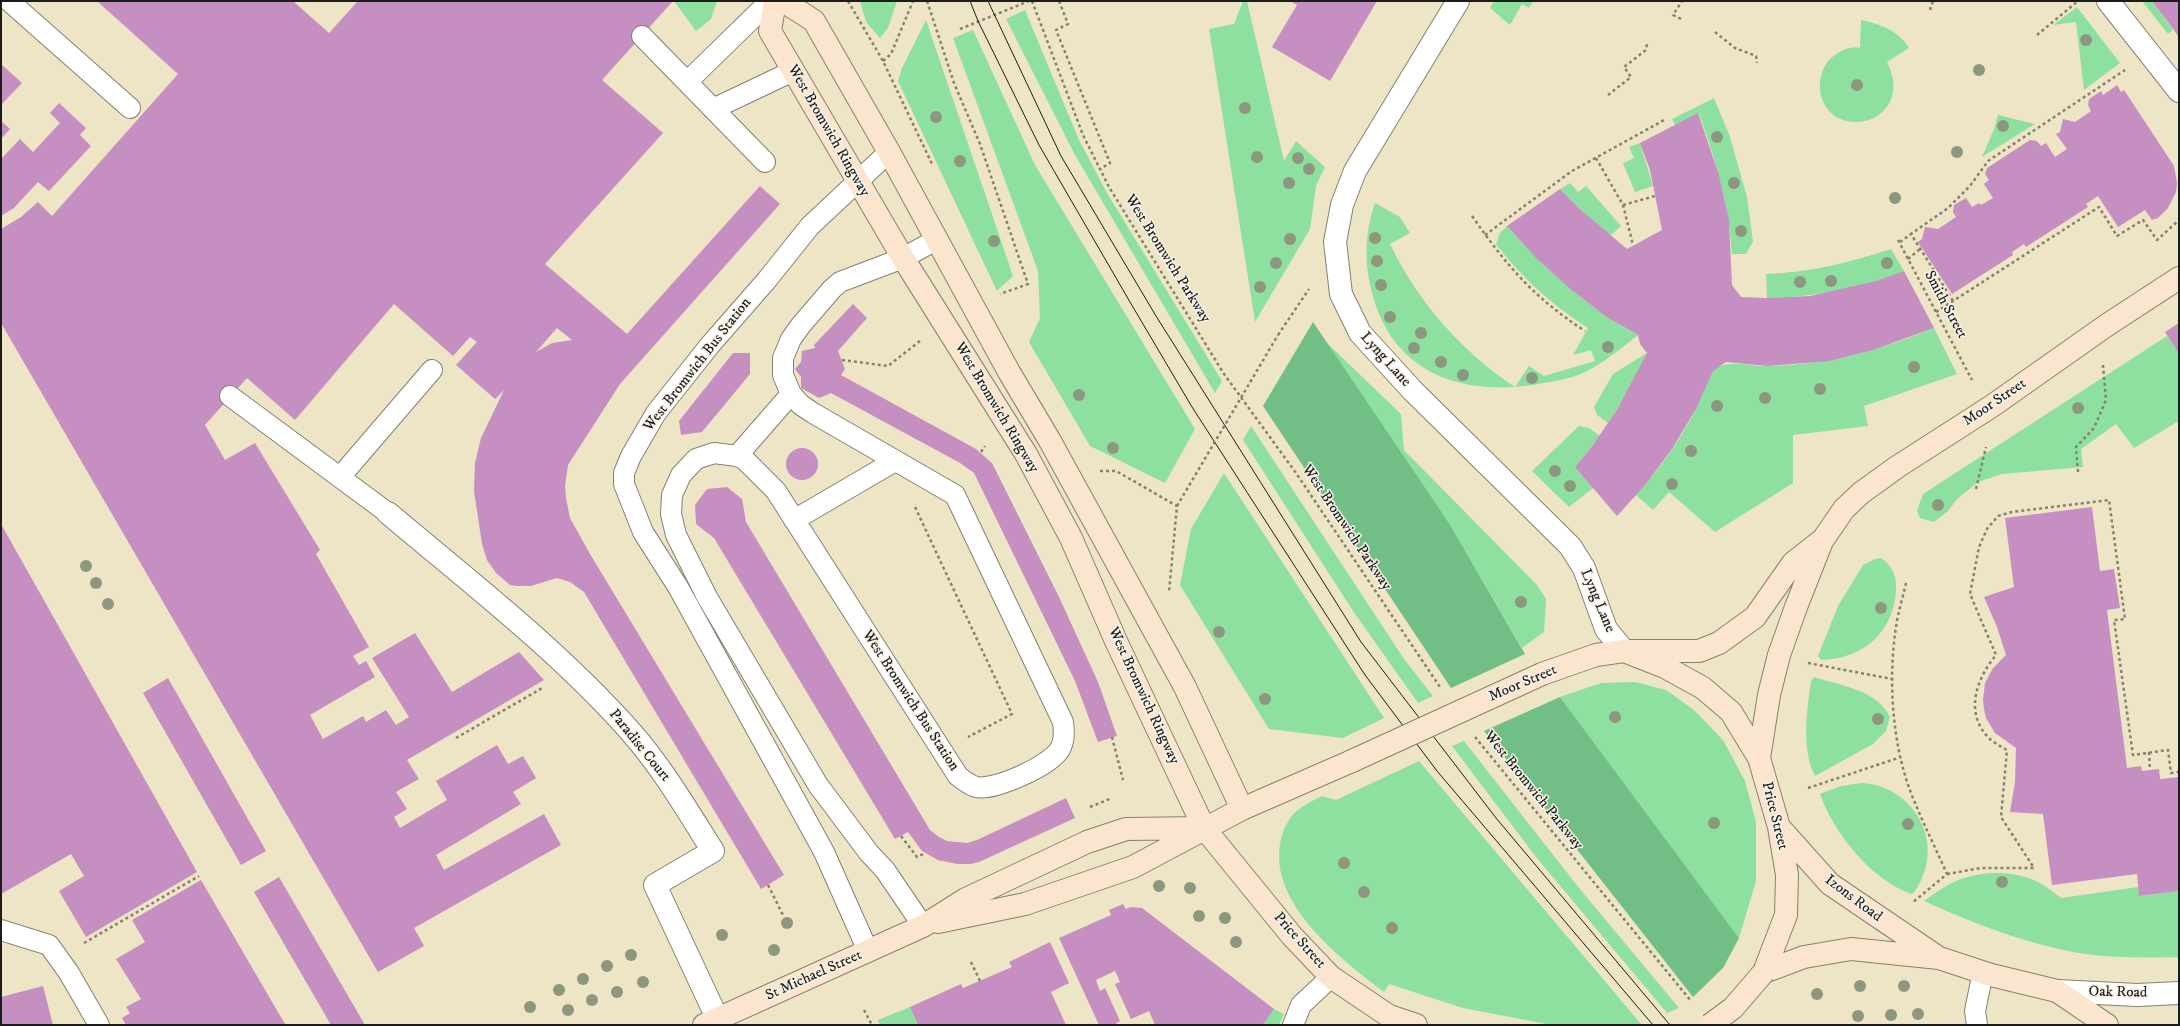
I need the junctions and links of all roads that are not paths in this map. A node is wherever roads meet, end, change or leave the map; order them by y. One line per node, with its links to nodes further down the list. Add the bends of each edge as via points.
1 (9, 1): 11 (lane)
2 (770, 1): 9 (lane)
3 (774, 1): 8 (street, West Bromwich Ringway, via 770,31)
4 (782, 1): 13 (street, West Bromwich Ringway, via 814,21)
5 (1458, 1): 28 (street, Lyng Lane, via 1355,171 1342,205 1335,242 1340,294 1360,333 1413,391 1570,546 1584,568 1606,629)
6 (2108, 1): 10 (street)
7 (642, 36): 9 (lane)
8 (793, 71): 12 (lane); 15 (street, West Bromwich Ringway)
9 (687, 82): 12 (lane)
10 (2179, 91)
11 (130, 108)
12 (713, 109): 14 (lane)
13 (889, 152): 15 (lane, West Bromwich Bus Station); 16 (street, West Bromwich Ringway)
14 (765, 162)
15 (858, 182): 17 (street, West Bromwich Ringway); 35 (lane, West Bromwich Bus Station, via 810,226 656,413 631,456 624,473 624,484 643,532 678,587 824,852)
16 (936, 240): 17 (lane, West Bromwich Bus Station); 30 (street, West Bromwich Ringway, via 1185,687)
17 (903, 258): 20 (lane, West Bromwich Bus Station, via 840,282 801,325 791,339 783,358 784,375); 32 (street, West Bromwich Ringway, via 1026,454 1071,538 1116,641)
18 (2177, 284): 27 (street, Moor Street, via 2108,325 1992,406 1885,476 1844,509)
19 (432, 370): 24 (lane)
20 (791, 394): 22 (lane); 23 (lane, West Bromwich Bus Station, via 813,413)
21 (230, 396): 24 (lane)
22 (737, 456): 26 (lane, West Bromwich Bus Station, via 744,459 776,492); 33 (lane, West Bromwich Bus Station, via 714,453 696,459 681,474 672,495 671,514 676,535 707,597 818,785 869,853 885,870)
23 (895, 461): 26 (lane); 26 (lane, West Bromwich Bus Station, via 955,495 1063,722 1065,735 1060,749 1047,763 993,787 976,787 958,776)
24 (340, 477): 25 (lane)
25 (388, 512): 43 (street, Paradise Court, via 583,681 632,732 674,789 712,851 655,885)
26 (794, 520)
27 (1822, 541): 28 (street, Moor Street, via 1793,563 1755,617 1719,643 1699,651); 29 (street, Moor Street, via 1780,655 1769,695)
28 (1624, 651): 29 (street, Price Street, via 1665,667 1703,688 1731,712); 30 (street, Moor Street, bridge, via 1596,656 1542,674)
29 (1759, 758): 31 (street, Price Street)
30 (1242, 809): 32 (street, Moor Street)
31 (1779, 827): 36 (street, Izons Road, via 1830,884); 37 (street, Price Street, via 1787,874 1786,916)
32 (1204, 828): 33 (street, Moor Street, via 1133,867 1025,904); 33 (street, via 1126,829 1087,842 966,899); 39 (street, Price Street, via 1292,936)
33 (923, 926): 35 (street, St Michael Street)
34 (1, 930): 44 (lane, via 49,945 69,973)
35 (868, 951): 43 (street, St Michael Street)
36 (1939, 958): 37 (street, Izons Road, via 1852,949 1804,957); 38 (street, Izons Road)
37 (1764, 972): 42 (street, Price Street, bridge)
38 (1983, 972): 40 (street, Izons Road); 48 (lane, via 1975,1011)
39 (1331, 977): 45 (lane, via 1301,1005); 46 (street, Price Street, via 1389,1016)
40 (2056, 992): 41 (street, Oak Road, via 2137,995); 49 (street, Izons Road)
41 (2179, 993)
42 (1733, 1016): 47 (street, Price Street, bridge)
43 (708, 1024)
44 (99, 1025)
45 (1292, 1025)
46 (1416, 1025)
47 (1710, 1025)
48 (1977, 1025)
49 (2107, 1025)

